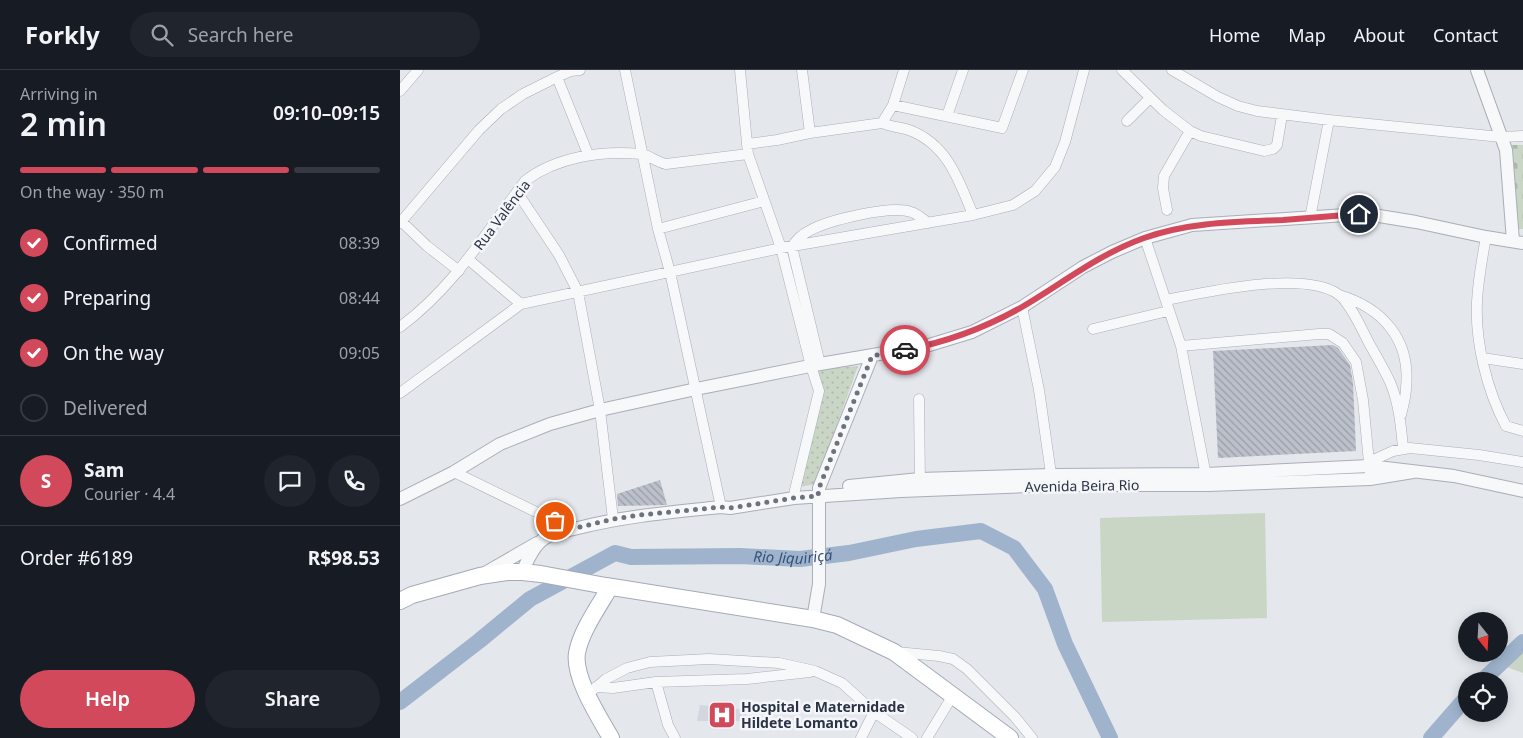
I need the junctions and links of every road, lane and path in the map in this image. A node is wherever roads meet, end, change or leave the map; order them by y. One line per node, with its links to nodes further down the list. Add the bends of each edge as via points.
1 (418, 70): 14 (street)
2 (574, 70): 13 (street)
3 (625, 70): 28 (street)
4 (740, 70): 26 (street)
5 (802, 70): 23 (street)
6 (904, 70): 16 (street)
7 (963, 70): 18 (street)
8 (1024, 70): 18 (street, via 1002,128)
9 (1084, 70): 32 (street, via 1056,167 1035,191 1021,201)
10 (1122, 70): 15 (street)
11 (1172, 70): 17 (street, via 1238,106)
12 (1477, 70): 24 (street)
13 (557, 77): 27 (street); 34 (street, via 501,109 479,130)
14 (400, 91)
15 (1150, 98): 20 (street); 22 (street)
16 (893, 105): 18 (street); 21 (street)
17 (1282, 115): 19 (street); 22 (street, via 1276,145 1264,151)
18 (947, 116)
19 (1329, 120): 24 (street); 33 (street)
20 (1127, 121)
21 (882, 124): 23 (street, Rua Valência); 32 (street, via 908,130 939,149 956,173)
22 (1190, 132): 31 (street, via 1164,176)
23 (810, 133): 26 (street, Rua Valência)
24 (1501, 136): 25 (street); 39 (street, via 1506,150)
25 (1523, 136)
26 (747, 149): 28 (street, Rua Valência, via 666,164); 30 (street)
27 (588, 154): 28 (street, Rua Valência); 29 (street, Rua Valência, via 534,174)
28 (643, 154): 36 (street)
29 (517, 192): 42 (street, Rua Valência); 45 (street, via 560,255)
30 (764, 201): 36 (street); 41 (street)
31 (1167, 210)
32 (973, 214): 35 (street)
33 (1310, 218): 37 (street, via 1206,223); 38 (street, via 1374,215)
34 (401, 222): 43 (street)
35 (928, 223): 40 (street); 40 (street, via 911,212 885,210 808,231)
36 (658, 229): 44 (street)
37 (1144, 238): 48 (street); 50 (street, via 1083,267)
38 (1486, 238): 39 (street); 56 (street, via 1477,303)
39 (1518, 242)
40 (792, 247): 41 (street); 47 (street)
41 (781, 248): 44 (street); 47 (street)
42 (469, 260): 43 (street, Rua Valência); 49 (street)
43 (459, 271): 52 (street, Rua Valência)
44 (670, 272): 45 (street); 59 (street)
45 (578, 292): 49 (street); 62 (street)
46 (1339, 295): 48 (street, via 1325,288 1281,283); 63 (street, via 1390,382); 63 (street, via 1368,306 1399,341 1407,369)
47 (799, 298): 58 (street)
48 (1166, 300): 51 (street)
49 (521, 304): 60 (street)
50 (1022, 307): 55 (street, via 972,332 926,346); 69 (street, via 1039,390)
51 (1168, 311): 53 (street); 54 (street)
52 (400, 327)
53 (1093, 329)
54 (1181, 346): 67 (street, via 1318,334 1329,334 1343,343 1356,362); 70 (street)
55 (872, 356): 58 (street); 73 (street)
56 (1483, 358): 57 (street); 64 (street, via 1499,414 1506,426)
57 (1523, 364)
58 (815, 365): 59 (street); 74 (street, via 819,391)
59 (696, 389): 62 (street); 76 (street)
60 (400, 393)
61 (918, 399): 71 (street)
62 (600, 410): 68 (street, via 519,435); 77 (street)
63 (1400, 416): 65 (street)
64 (1523, 431)
65 (1403, 448): 66 (street); 67 (street, via 1386,453)
66 (1523, 462)
67 (1369, 469): 70 (street, Avenida Beira Rio); 72 (street, Avenida Beira Rio, via 1454,476)
68 (454, 472): 75 (street); 78 (street)
69 (1052, 480): 70 (street, Avenida Beira Rio); 71 (street, Avenida Beira Rio)
70 (1207, 480)
71 (920, 485): 73 (street, Avenida Beira Rio)
72 (1523, 491)
73 (818, 492): 74 (street, Avenida Beira Rio); 84 (street, via 819,584)
74 (794, 494): 76 (street, Avenida Beira Rio, via 730,508)
75 (400, 499)
76 (721, 507): 77 (street, Avenida Beira Rio)
77 (613, 519): 78 (street, Avenida Beira Rio)
78 (572, 529): 79 (street, Avenida Beira Rio)
79 (539, 542): 80 (street); 81 (street, Avenida Beira Rio)
80 (522, 572): 81 (main road); 82 (main road)
81 (480, 576): 83 (main road)
82 (608, 586): 84 (main road); 88 (main road, via 577,652 581,682)
83 (400, 600)
84 (813, 619): 85 (main road, via 836,625)
85 (894, 652): 89 (main road); 91 (street, via 953,660 967,669)
86 (815, 671): 87 (street, via 747,679); 88 (street, via 761,661 650,662 606,679); 90 (street, via 842,683)
87 (656, 682): 88 (street); 94 (street)
88 (592, 691): 93 (main road)
89 (953, 695): 92 (main road); 97 (street)
90 (874, 712): 95 (street); 96 (street)
91 (1015, 717): 92 (street); 98 (street)
92 (1004, 736)
93 (611, 738)
94 (675, 738)
95 (860, 738)
96 (912, 738)
97 (928, 738)
98 (1032, 738)

